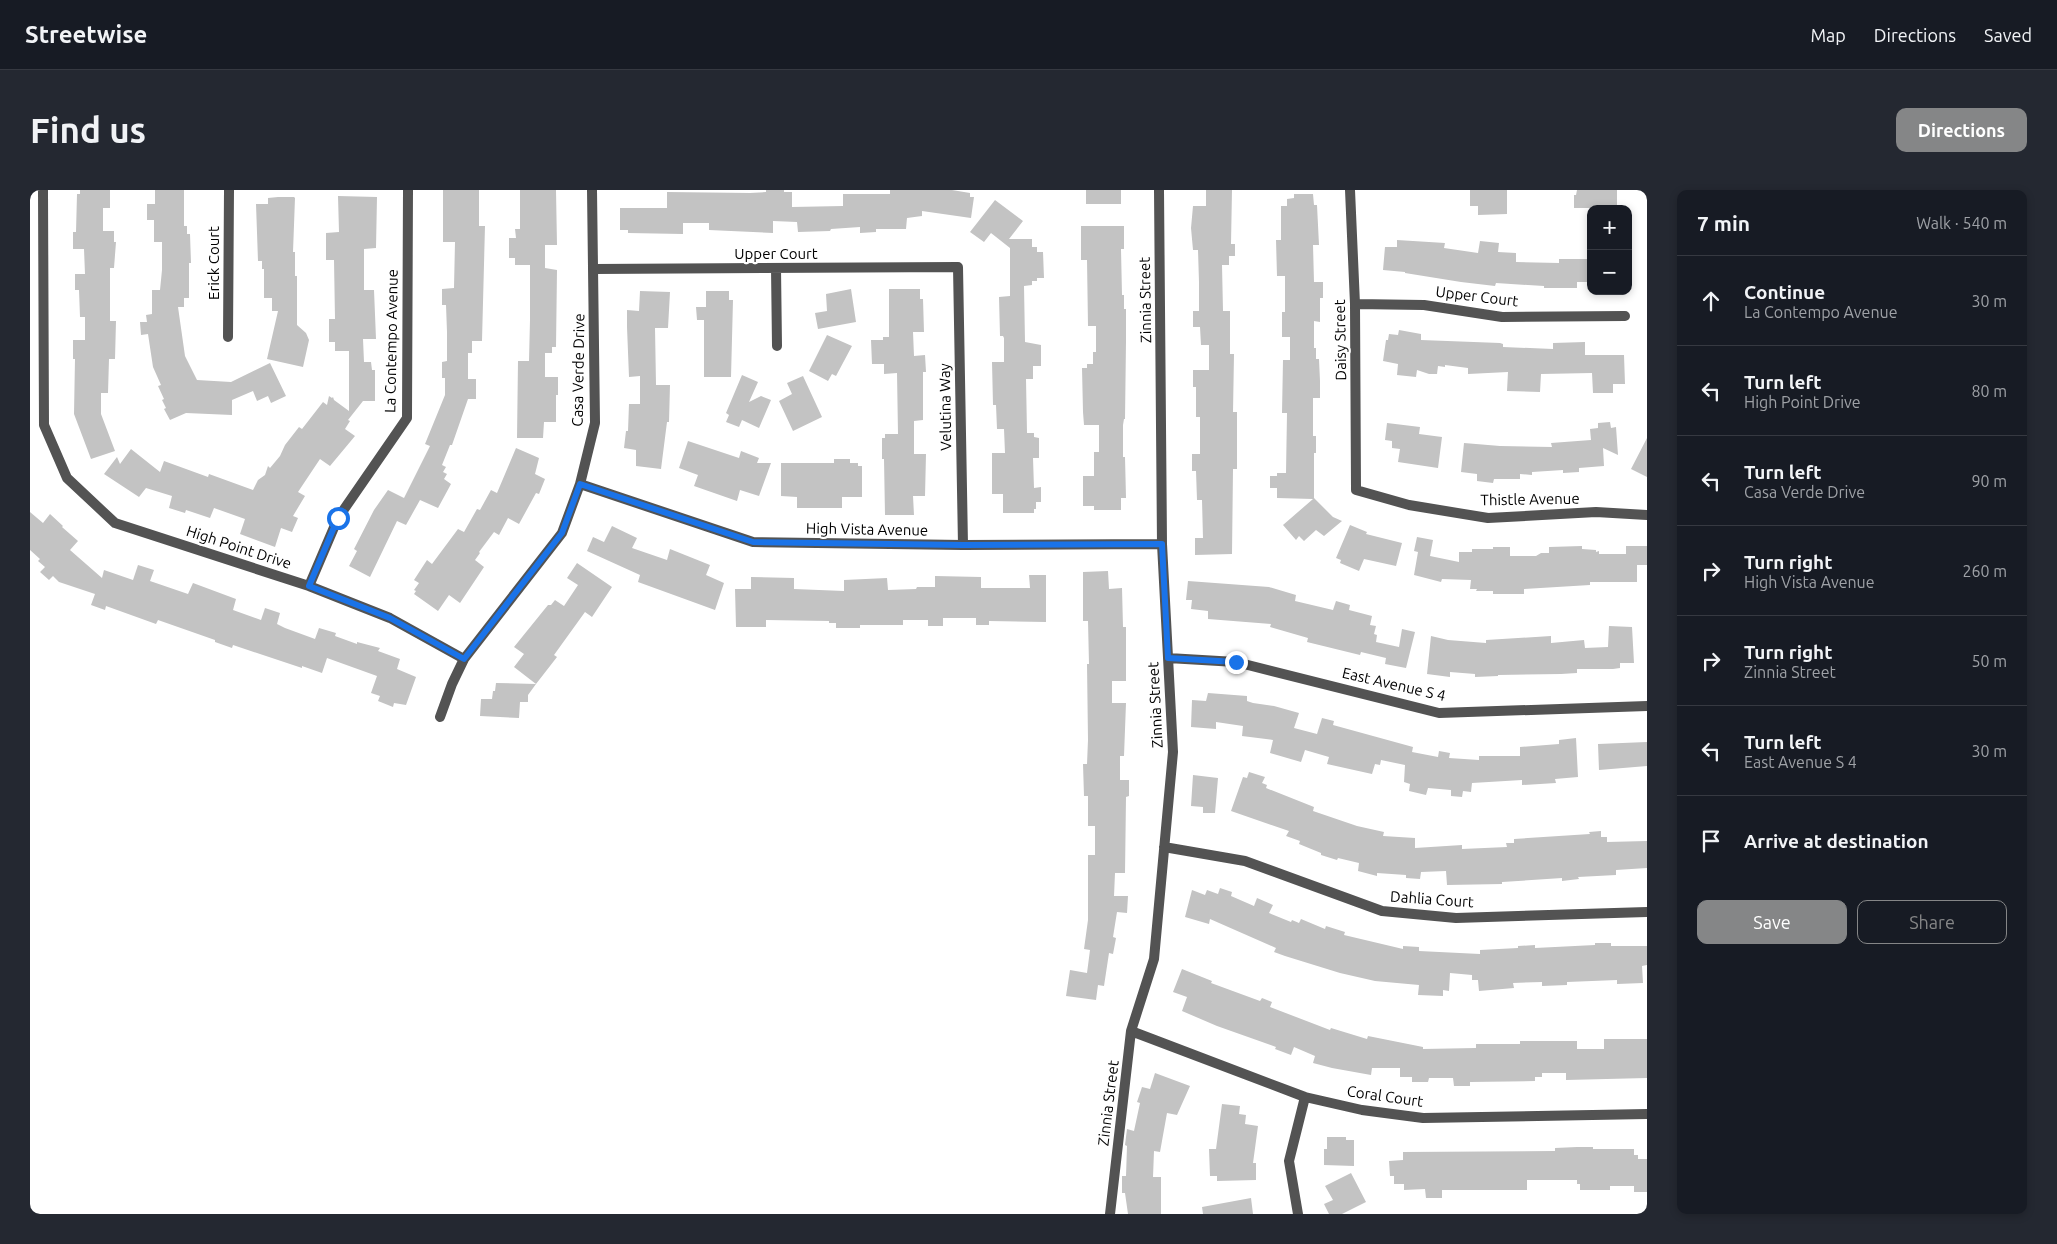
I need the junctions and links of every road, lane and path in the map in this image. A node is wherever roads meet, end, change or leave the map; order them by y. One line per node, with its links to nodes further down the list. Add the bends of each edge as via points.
1 (43, 190): 19 (street, High Point Drive, via 44,424 67,478 115,522)
2 (229, 190): 12 (street, Erick Court)
3 (408, 190): 19 (street, La Contempo Avenue, via 407,418 338,518)
4 (592, 190): 9 (street, Casa Verde Drive)
5 (1159, 190): 17 (street, Zinnia Street)
6 (1350, 190): 10 (street, Daisy Street)
7 (958, 267): 8 (street, Upper Court); 18 (street, Velutina Way)
8 (776, 268): 9 (street, Upper Court); 13 (street)
9 (594, 269): 14 (street, Casa Verde Drive, via 595,423)
10 (1355, 304): 11 (street, Upper Court, via 1424,305 1502,317); 15 (street, Daisy Street)
11 (1625, 316)
12 (228, 337)
13 (777, 346)
14 (580, 484): 18 (street, High Vista Avenue, via 753,542); 21 (street, Casa Verde Drive, via 562,533)
15 (1356, 490): 16 (street, Thistle Avenue, via 1409,505 1488,518 1596,512)
16 (1647, 514)
17 (1162, 544): 18 (street, High Vista Avenue); 20 (street, Zinnia Street)
18 (963, 545)
19 (309, 586): 21 (street, High Point Drive, via 390,618)
20 (1168, 658): 22 (street, East Avenue S 4, via 1236,662 1439,712); 24 (street, Zinnia Street, via 1173,752)
21 (464, 659): 23 (street, Casa Verde Drive)
22 (1647, 706)
23 (440, 717)
24 (1164, 847): 25 (street, Dahlia Court, via 1244,861 1382,911 1456,918); 26 (street, Zinnia Street, via 1154,959)
25 (1647, 912)
26 (1131, 1031): 27 (street, Coral Court); 29 (street, Zinnia Street)
27 (1305, 1097): 28 (street, Coral Court, via 1362,1110 1423,1118); 30 (street, via 1288,1161)
28 (1647, 1114)
29 (1110, 1214)
30 (1298, 1214)

